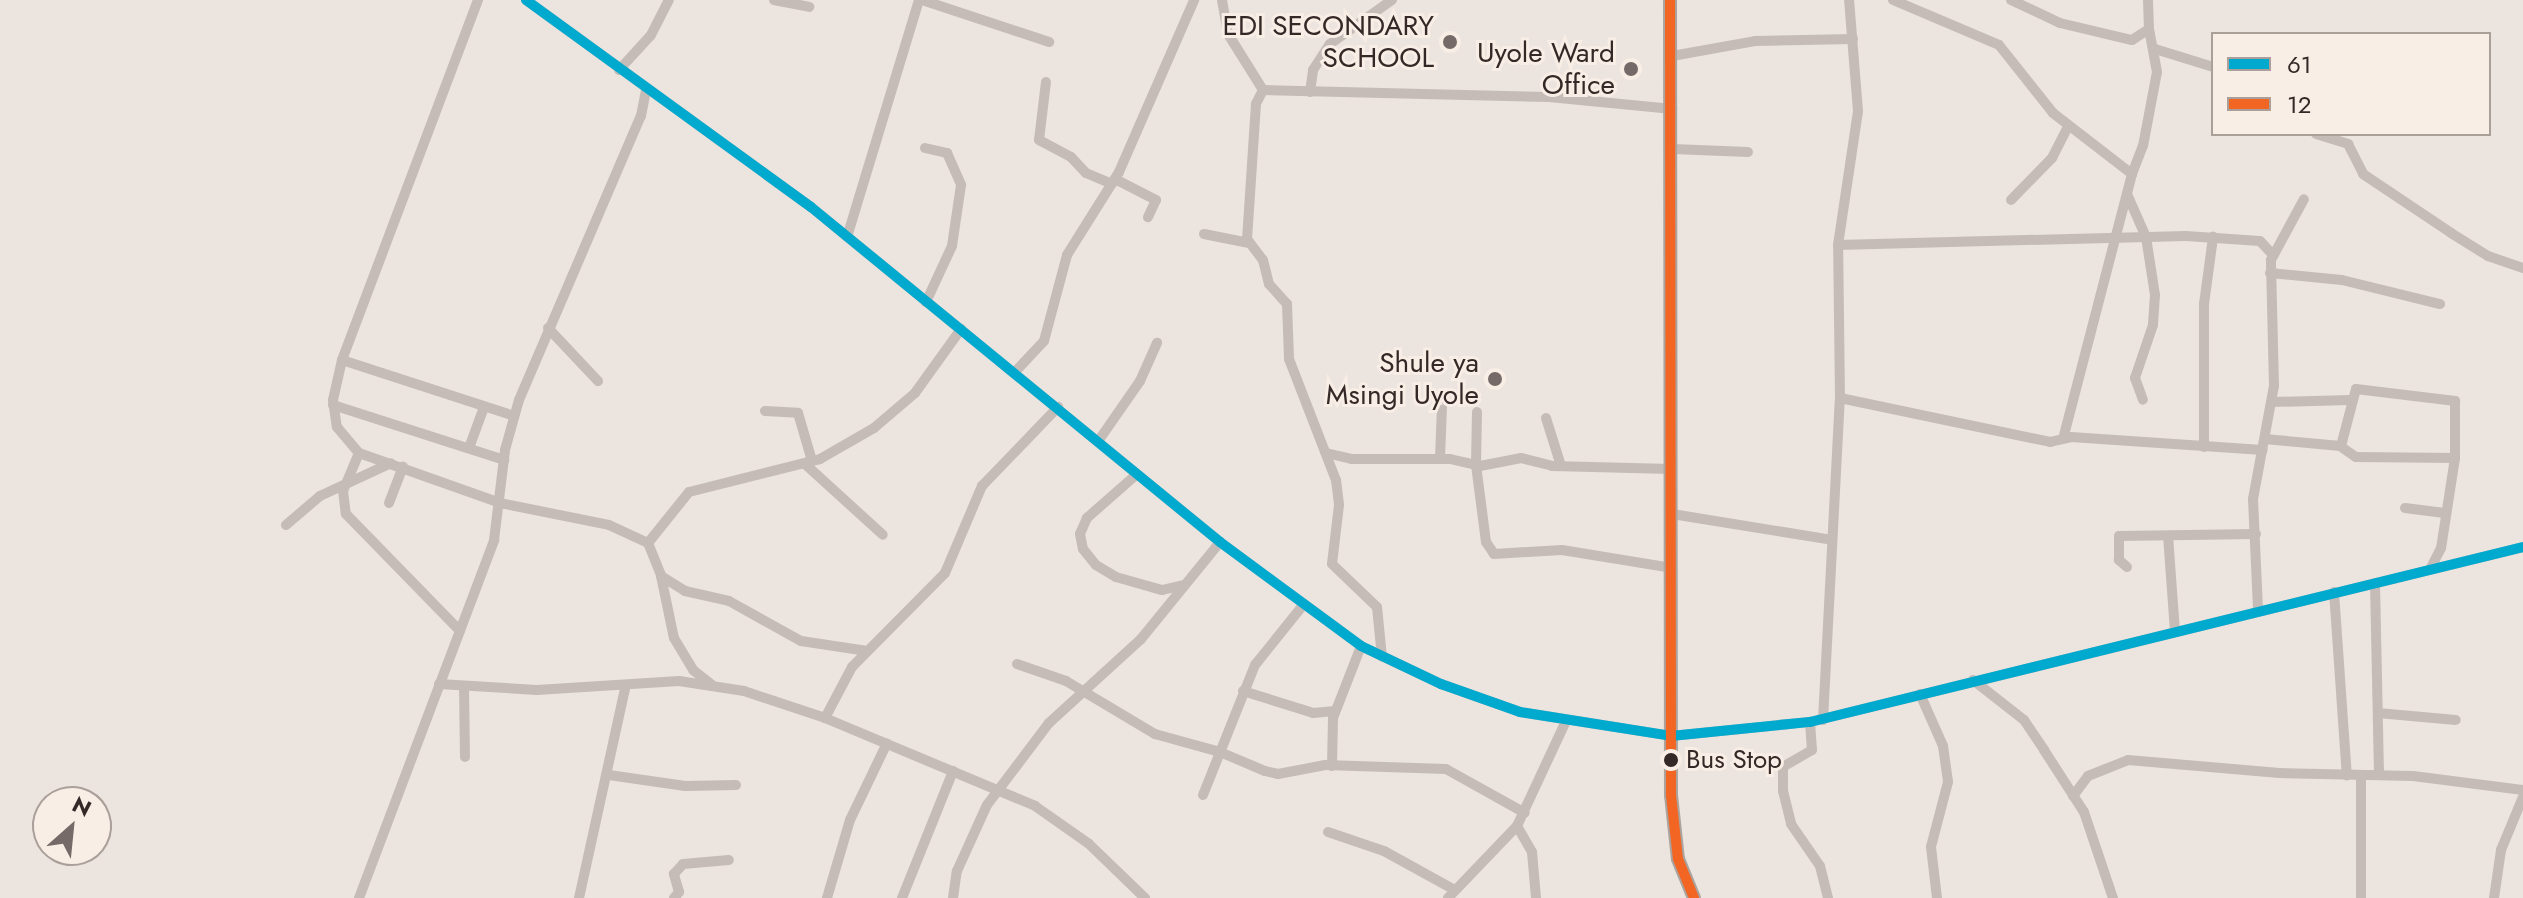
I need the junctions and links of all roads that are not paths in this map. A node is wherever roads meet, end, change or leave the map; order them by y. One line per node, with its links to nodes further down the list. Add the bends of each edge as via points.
1 (478, 0): 53 (street)
2 (526, 0): 21 (street)
3 (669, 0): 21 (street, via 651,35)
4 (774, 0): 14 (street)
5 (921, 0): 17 (street); 39 (street)
6 (1194, 0): 33 (street)
7 (1222, 0): 24 (street, via 1228,34)
8 (1392, 0): 25 (street, via 1330,44 1313,70)
9 (1670, 0): 19 (highway)
10 (1849, 0): 16 (street)
11 (1893, 0): 27 (street, via 1999,45)
12 (2011, 0): 15 (street, via 2060,23 2132,40)
13 (2148, 0): 15 (street)
14 (809, 7)
15 (2149, 29): 18 (street)
16 (1853, 39): 19 (street, via 1731,43); 44 (street, via 1858,111)
17 (1049, 42)
18 (2155, 49): 20 (street); 32 (street, via 2154,90)
19 (1672, 56): 26 (highway)
20 (2211, 66)
21 (619, 70): 23 (street)
22 (1046, 82): 33 (street, via 1039,140 1071,157 1086,173)
23 (646, 90): 39 (street); 50 (street, via 641,116)
24 (1263, 90): 25 (street); 43 (street, via 1256,104)
25 (1310, 92): 26 (street, via 1549,97)
26 (1672, 109): 30 (highway)
27 (2068, 127): 32 (street); 36 (street, via 2052,158)
28 (2322, 136): 46 (street, via 2348,144 2363,174 2461,240)
29 (925, 148): 48 (street, via 947,153 961,185 952,246)
30 (1673, 149): 31 (street); 84 (highway)
31 (1748, 152)
32 (2132, 174): 34 (street)
33 (1114, 181): 37 (street, via 1156,200); 54 (street, via 1067,255 1044,341)
34 (2127, 194): 40 (street); 42 (street)
35 (2304, 199): 45 (street)
36 (2011, 200)
37 (1148, 217)
38 (1204, 234): 43 (street)
39 (847, 237): 48 (street)
40 (2146, 237): 41 (street); 42 (street); 57 (street, via 2155,295 2153,325 2135,378)
41 (2213, 237): 45 (street, via 2260,241); 72 (street, via 2204,304)
42 (2116, 238): 44 (street); 68 (street)
43 (1249, 243): 74 (street, via 1263,260 1269,284 1287,304 1289,359)
44 (1838, 245): 56 (street)
45 (2272, 254): 47 (street)
46 (2523, 268)
47 (2270, 273): 49 (street, via 2342,280); 59 (street)
48 (926, 302): 51 (street)
49 (2440, 304)
50 (548, 328): 55 (street); 66 (street)
51 (961, 329): 54 (street); 80 (street, via 906,403 859,438)
52 (1157, 343): 69 (street, via 1140,381)
53 (342, 360): 60 (street); 62 (street)
54 (1014, 373): 63 (street)
55 (598, 381)
56 (1840, 398): 68 (street, via 2050,442); 96 (street)
57 (2143, 400)
58 (2350, 400): 59 (street); 71 (street); 77 (street, via 2356,389 2453,399 2458,408)
59 (2272, 402): 70 (street)
60 (333, 405): 73 (street); 75 (street, via 342,437)
61 (1442, 405): 76 (street)
62 (484, 407): 66 (street); 73 (street)
63 (1058, 407): 69 (street); 112 (street, via 982,486 937,583)
64 (765, 411): 80 (street, via 798,413)
65 (1477, 412): 81 (street)
66 (514, 416): 78 (street)
67 (1546, 418): 82 (street)
68 (2063, 438): 72 (street)
69 (1099, 440): 85 (street)
70 (2264, 444): 71 (street); 72 (street); 93 (street, via 2254,490)
71 (2340, 446): 77 (street, via 2352,457)
72 (2204, 447)
73 (469, 448): 78 (street)
74 (1324, 452): 76 (street, via 1351,459); 113 (street, via 1334,471 1339,505 1332,564 1377,607)
75 (359, 453): 79 (street); 86 (street)
76 (1440, 458): 81 (street)
77 (2455, 458): 90 (street)
78 (504, 460): 88 (street)
79 (391, 463): 83 (street); 86 (street)
80 (808, 463): 94 (street); 98 (street, via 689,492)
81 (1476, 465): 82 (street, via 1521,458); 101 (street, via 1486,542 1494,554 1562,550)
82 (1561, 466): 84 (street)
83 (403, 467): 87 (street); 88 (street)
84 (1671, 469): 91 (highway)
85 (1137, 474): 97 (street); 105 (street, via 1087,518 1080,534 1083,549 1116,577 1162,590)
86 (345, 486): 92 (street, via 320,496); 109 (street, via 343,507 350,521 384,548 443,619)
87 (389, 503)
88 (500, 503): 98 (street, via 600,522); 109 (street, via 494,540)
89 (2405, 508): 90 (street)
90 (2445, 513): 102 (street, via 2441,548)
91 (1672, 514): 96 (street); 101 (highway)
92 (286, 525)
93 (2256, 534): 95 (street); 108 (street)
94 (883, 535)
95 (2168, 536): 100 (street, via 2118,536 2119,560); 110 (street)
96 (1832, 540): 126 (street)
97 (1220, 542): 105 (street); 107 (street)
98 (648, 543): 103 (street)
99 (2523, 547): 102 (street)
100 (2127, 567)
101 (1672, 568): 130 (highway)
102 (2431, 568): 104 (street)
103 (661, 576): 112 (street, via 685,591 729,601 801,641); 117 (street, via 674,638 693,670)
104 (2375, 583): 106 (street); 124 (street)
105 (1184, 585): 121 (street, via 1131,649)
106 (2334, 592): 108 (street); 138 (street)
107 (1304, 604): 111 (street); 120 (street, via 1261,656)
108 (2258, 609): 110 (street)
109 (460, 631): 116 (street)
110 (2175, 631): 115 (street)
111 (1361, 646): 113 (street); 123 (street)
112 (867, 651): 125 (street, via 847,675)
113 (1382, 657): 128 (street, via 1485,701)
114 (1017, 664): 121 (street)
115 (1973, 680): 122 (street); 144 (street, via 2026,723)
116 (439, 684): 119 (street); 152 (street)
117 (711, 684): 118 (street); 125 (street)
118 (626, 685): 119 (street); 136 (street)
119 (464, 687): 133 (street)
120 (1243, 691): 123 (street, via 1313,713); 132 (street)
121 (1082, 692): 132 (street, via 1155,734); 141 (street, via 1049,723)
122 (1920, 694): 126 (street); 161 (street, via 1943,746 1948,782 1931,847)
123 (1335, 711): 134 (street)
124 (2378, 713): 127 (street); 137 (street)
125 (825, 718): 131 (street)
126 (1823, 720): 129 (street)
127 (2456, 720)
128 (1566, 721): 130 (street); 146 (street)
129 (1810, 722): 130 (street); 160 (street, via 1812,750 1783,767 1783,791 1791,824 1820,866)
130 (1671, 736): 159 (highway, via 1675,841)
131 (887, 743): 135 (street); 155 (street, via 850,820)
132 (1220, 752): 134 (street, via 1278,774); 143 (street)
133 (465, 757)
134 (1332, 766): 146 (street, via 1446,769)
135 (953, 771): 141 (street); 156 (street)
136 (609, 775): 140 (street, via 685,786); 153 (street)
137 (2379, 775): 139 (street); 142 (street)
138 (2347, 776): 139 (street); 144 (street, via 2122,760 2088,776)
139 (2361, 776): 163 (street)
140 (736, 785)
141 (1001, 790): 151 (street, via 1070,829); 157 (street, via 971,836)
142 (2523, 790)
143 (1203, 795)
144 (2073, 796): 162 (street, via 2084,812)
145 (2523, 797): 164 (street, via 2498,863)
146 (1525, 813): 147 (street)
147 (1517, 826): 150 (street); 158 (street, via 1532,852)
148 (1328, 832): 150 (street, via 1384,851)
149 (729, 860): 154 (street, via 683,864 674,874 679,892)
150 (1451, 894)
151 (1140, 897)
152 (359, 898)
153 (579, 898)
154 (674, 898)
155 (827, 898)
156 (902, 898)
157 (953, 898)
158 (1536, 898)
159 (1694, 898)
160 (1828, 898)
161 (1937, 898)
162 (2113, 898)
163 (2361, 898)
164 (2494, 898)

